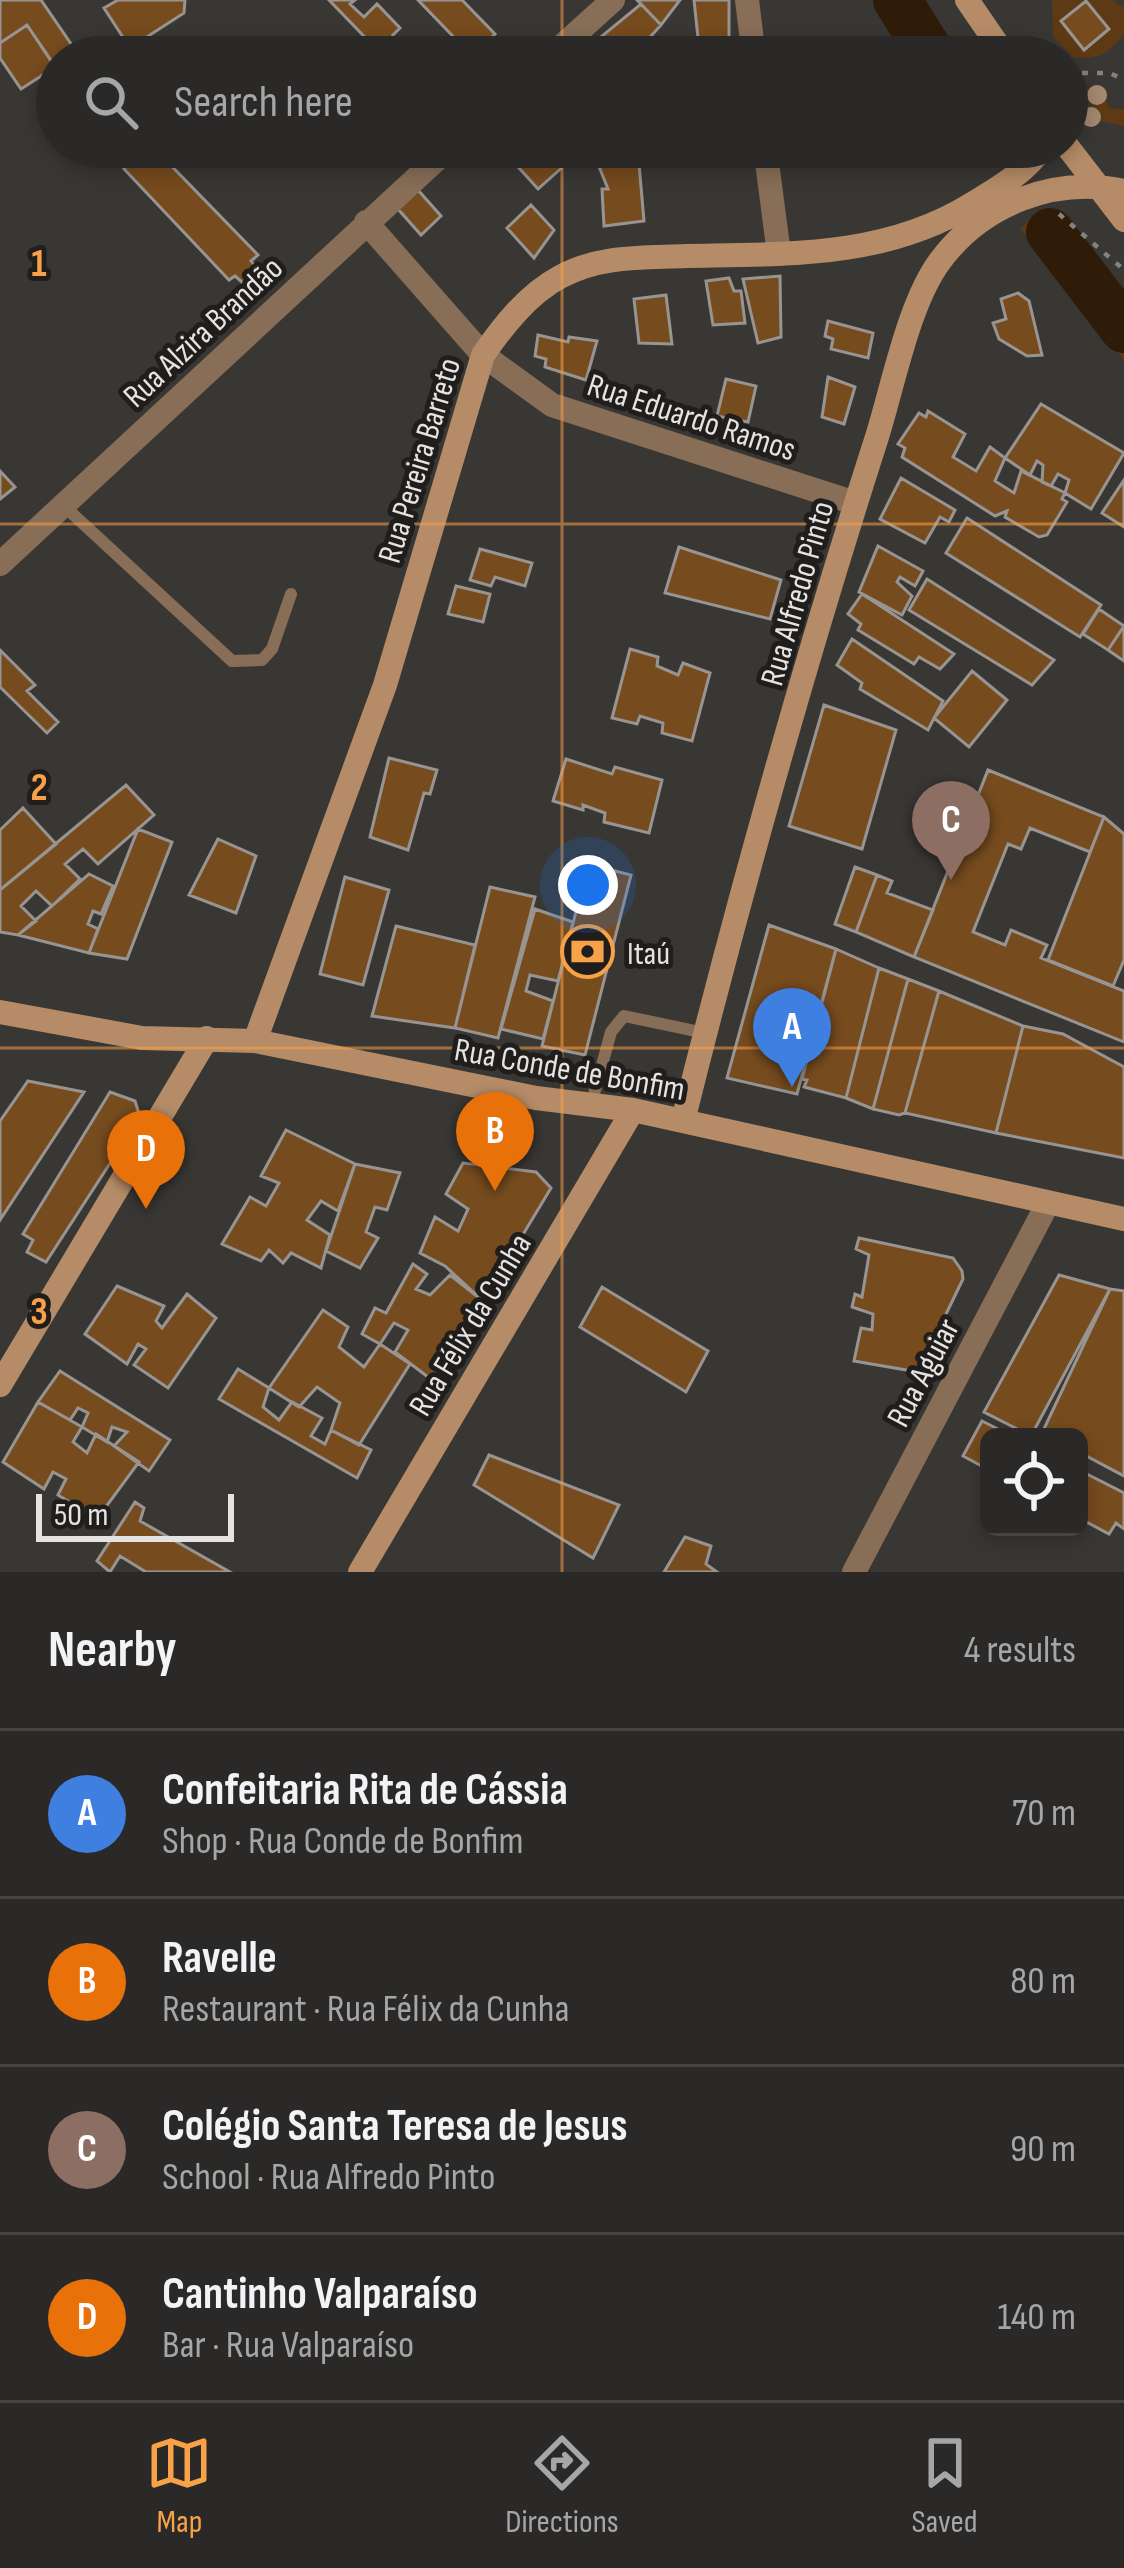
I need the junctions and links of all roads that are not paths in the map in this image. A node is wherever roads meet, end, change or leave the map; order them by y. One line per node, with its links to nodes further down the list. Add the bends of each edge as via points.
1 (613, 0): 4 (street)
2 (747, 0): 5 (street)
3 (967, 0): 6 (street)
4 (573, 36)
5 (751, 36)
6 (992, 36)
7 (426, 168): 14 (street, Rua Alzira Brandão)
8 (768, 168): 16 (street)
9 (1022, 168): 15 (street, Rua Pereira Barreto, via 943,223)
10 (1083, 168): 11 (street)
11 (1094, 184): 12 (street); 13 (street); 17 (street, Rua Alfredo Pinto, via 1050,186 989,218 943,256)
12 (1124, 191)
13 (1124, 220)
14 (366, 222): 18 (street, Rua Eduardo Ramos); 20 (street, Rua Alzira Brandão)
15 (894, 243): 16 (street, Rua Pereira Barreto); 17 (street, via 920,266)
16 (779, 254): 18 (street, Rua Pereira Barreto, via 591,264 534,296)
17 (925, 285): 19 (street, Rua Alfredo Pinto)
18 (483, 355): 19 (street, Rua Eduardo Ramos, via 552,405 607,427); 26 (street, Rua Pereira Barreto, via 385,686)
19 (855, 503): 24 (street, Rua Alfredo Pinto)
20 (63, 505): 21 (street, Rua Alzira Brandão); 22 (lane, via 232,661 253,664 272,649)
21 (0, 564)
22 (291, 594)
23 (0, 1012): 25 (street, Rua Conde de Bonfim, via 142,1038)
24 (706, 1033): 27 (lane, via 617,1021); 29 (street, Rua Alfredo Pinto)
25 (207, 1038): 26 (street, Rua Conde de Bonfim); 32 (street)
26 (255, 1041): 27 (street, Rua Conde de Bonfim)
27 (591, 1105): 28 (street, Rua Conde de Bonfim)
28 (633, 1110): 29 (street, Rua Conde de Bonfim); 33 (street, Rua Félix da Cunha)
29 (682, 1121): 30 (street, Rua Conde de Bonfim)
30 (1048, 1204): 31 (street, Rua Conde de Bonfim); 34 (street, Rua Aguiar)
31 (1124, 1219)
32 (0, 1385)
33 (360, 1572)
34 (854, 1572)

